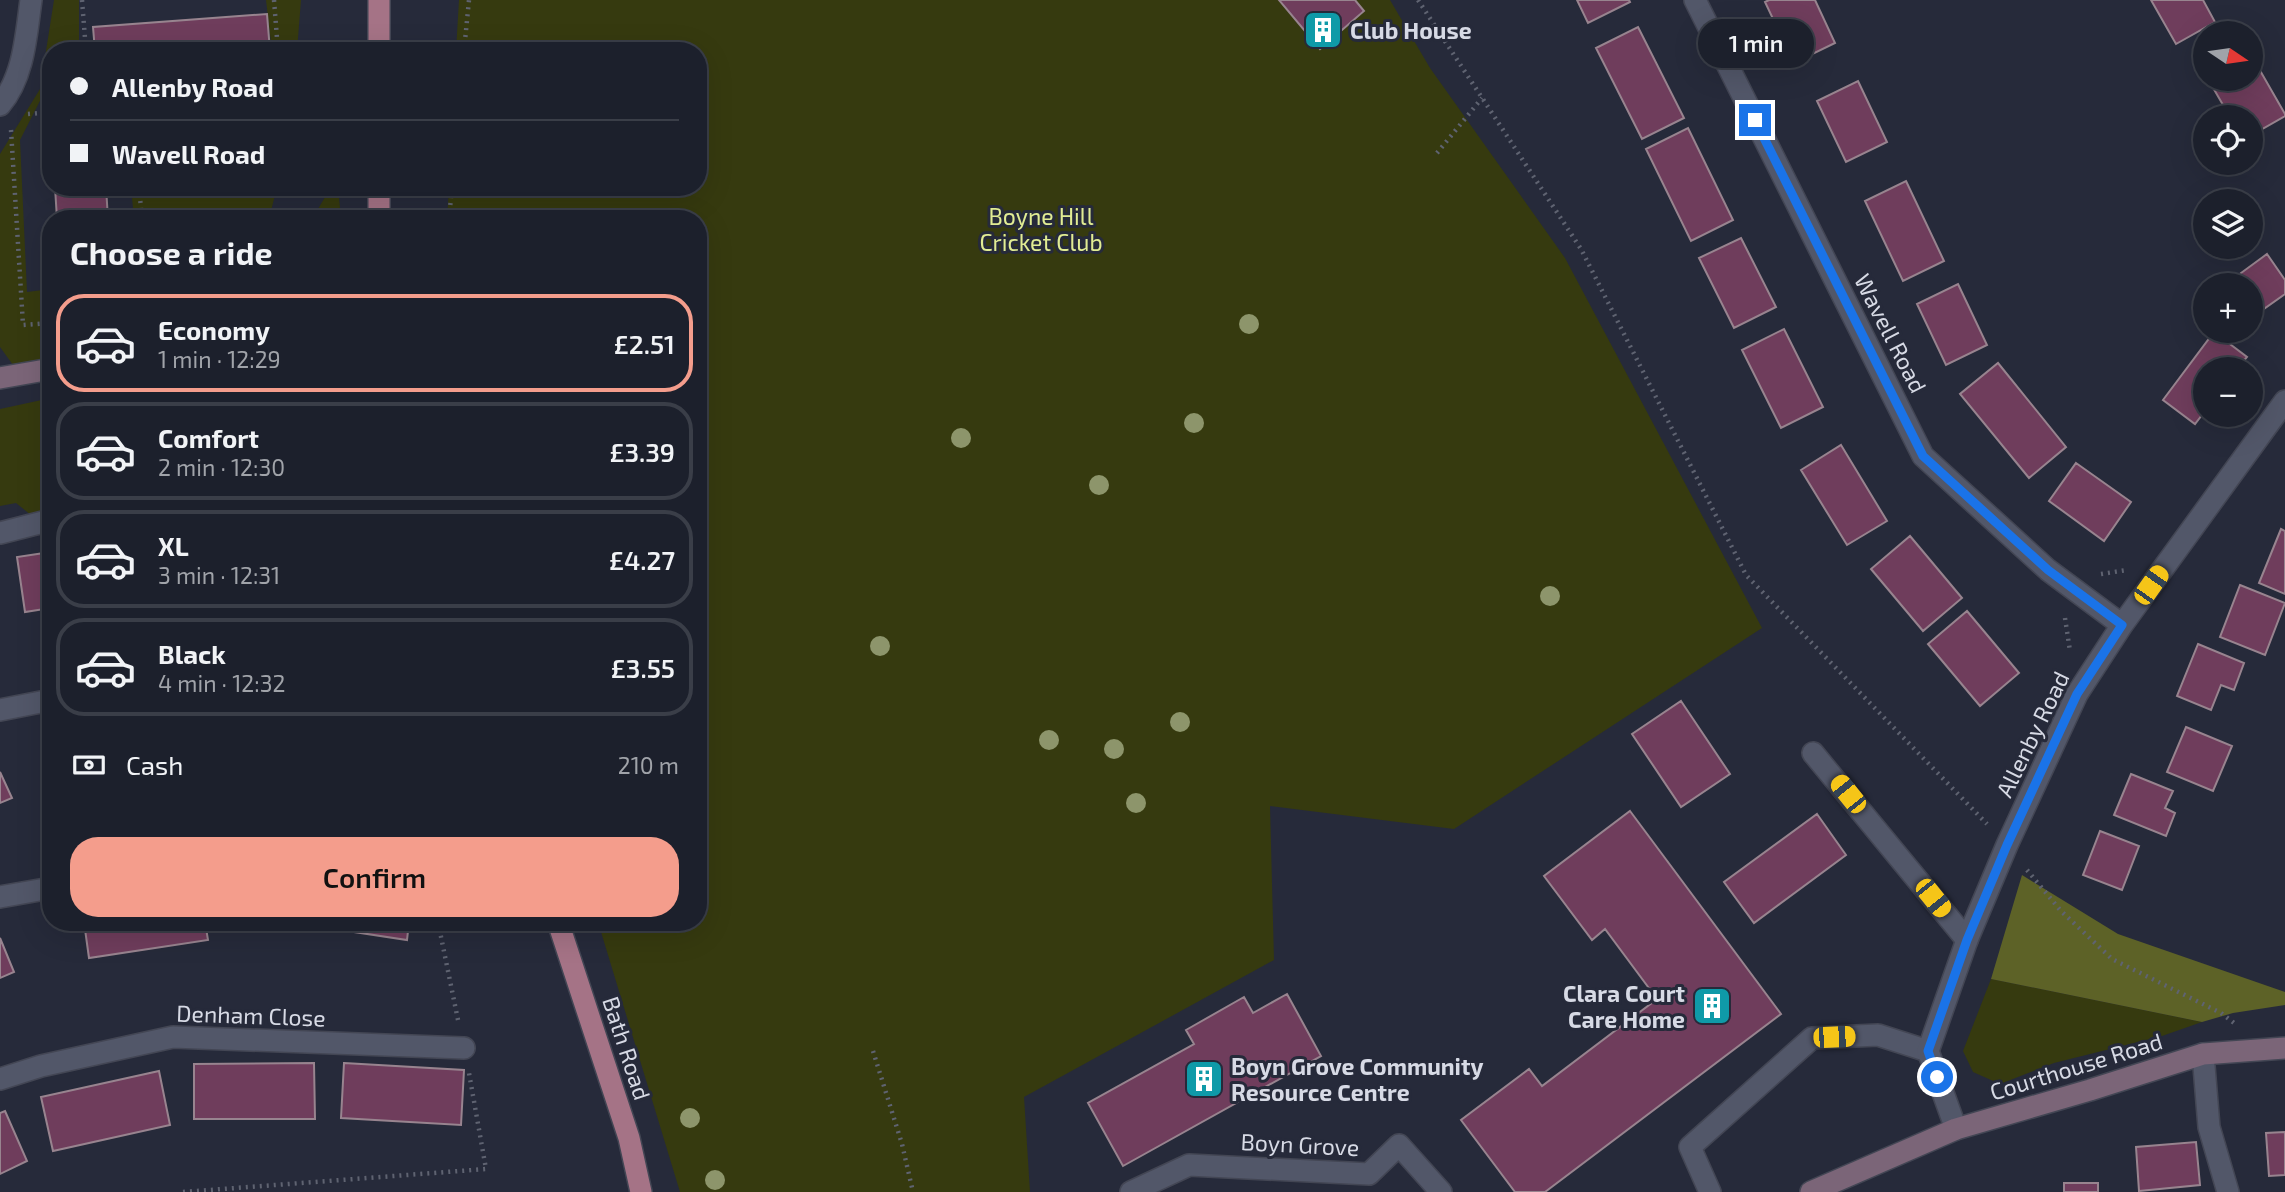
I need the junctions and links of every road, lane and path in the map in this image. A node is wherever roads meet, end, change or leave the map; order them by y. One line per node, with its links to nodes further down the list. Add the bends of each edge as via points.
1 (31, 0): 13 (street, via 22,60)
2 (82, 0): 8 (path)
3 (274, 0): 9 (path)
4 (379, 0): 10 (main road)
5 (469, 0): 11 (path)
6 (1419, 0): 12 (path)
7 (1695, 0): 21 (street, Wavell Road, via 1923,456 2048,570)
8 (85, 42)
9 (277, 42)
10 (379, 42)
11 (465, 42)
12 (1482, 98): 14 (path); 25 (path, via 1581,249 1746,575)
13 (5, 111): 15 (path, via 23,325)
14 (1437, 153)
15 (42, 324)
16 (42, 371): 17 (street)
17 (0, 378)
18 (2285, 401): 21 (street, Allenby Road)
19 (42, 522): 20 (street)
20 (0, 533)
21 (2122, 625): 25 (street, Allenby Road, via 2077,694)
22 (42, 702): 23 (street)
23 (0, 710)
24 (1813, 753): 30 (street)
25 (2007, 845): 30 (street, Allenby Road); 32 (path, via 2061,911 2112,958 2221,1013)
26 (42, 890): 27 (street)
27 (0, 897)
28 (440, 931): 31 (path)
29 (561, 931): 39 (main road, Bath Road, via 629,1139)
30 (1967, 940): 34 (street, Allenby Road)
31 (464, 1048): 36 (street, Denham Close, via 173,1037); 38 (path, via 486,1169)
32 (2276, 1048): 35 (street, Courthouse Road)
33 (873, 1051): 40 (path)
34 (1928, 1051): 37 (street); 43 (street, via 1878,1035 1812,1038 1690,1147)
35 (2203, 1054): 37 (street, Courthouse Road); 45 (street, via 2208,1127)
36 (0, 1079)
37 (1956, 1129): 44 (street, Courthouse Road)
38 (183, 1192)
39 (641, 1192)
40 (913, 1192)
41 (1131, 1192): 42 (street, Boyn Grove, via 1189,1165 1369,1174 1399,1145)
42 (1441, 1192)
43 (1710, 1192)
44 (1811, 1192)
45 (2228, 1192)

